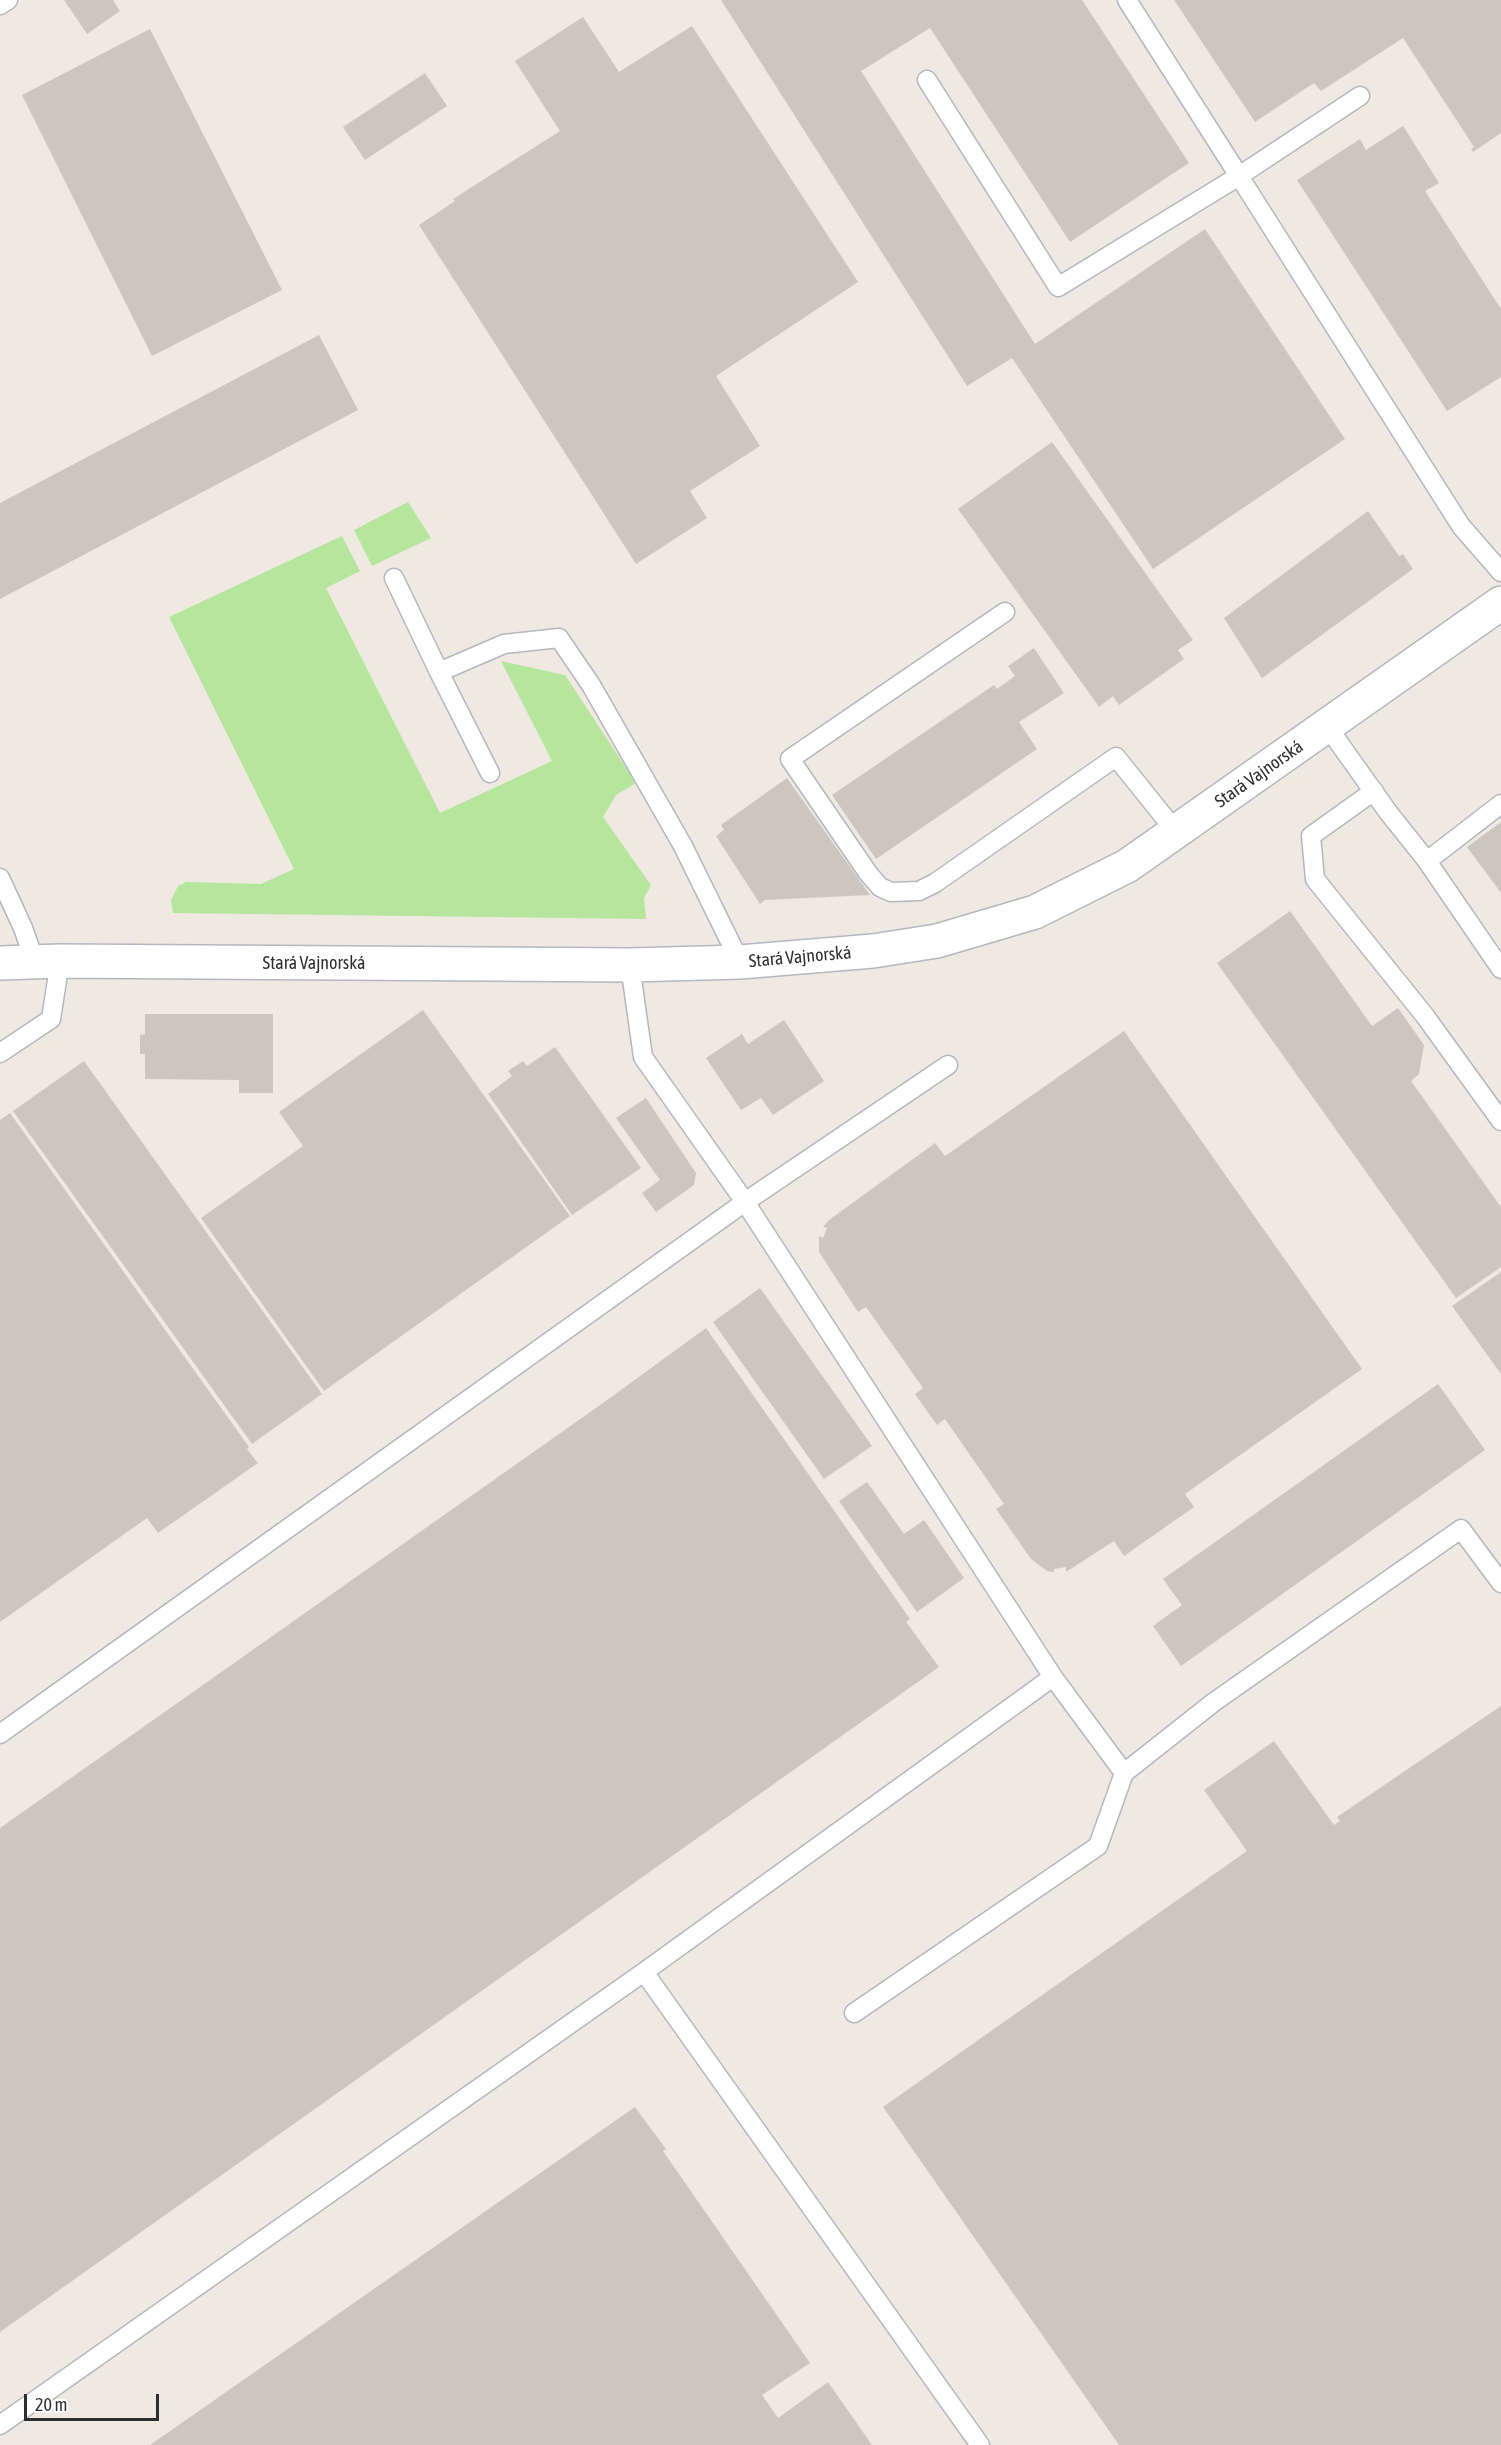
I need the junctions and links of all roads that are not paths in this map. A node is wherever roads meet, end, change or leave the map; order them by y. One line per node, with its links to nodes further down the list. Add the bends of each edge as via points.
1 (8, 0): 3 (lane)
2 (1127, 0): 6 (lane)
3 (0, 5)
4 (927, 80): 6 (lane, via 1058,287)
5 (1360, 96): 6 (lane)
6 (1239, 176): 7 (lane, via 1461,526)
7 (1501, 572)
8 (394, 578): 11 (lane)
9 (1501, 603): 12 (street, Stará Vajnorská)
10 (1005, 612): 16 (lane, via 790,759 868,873 880,887 891,892 919,891 1116,757)
11 (439, 672): 13 (lane); 20 (lane, via 504,644 558,638 591,685 678,836)
12 (1327, 726): 14 (lane); 16 (street, Stará Vajnorská)
13 (490, 773)
14 (1374, 791): 17 (lane); 26 (lane, via 1311,836 1315,879 1425,1016)
15 (1501, 804): 17 (lane)
16 (1177, 832): 20 (street, Stará Vajnorská, via 1127,866 1075,894 1005,922 937,941 873,951)
17 (1426, 861): 23 (lane)
18 (0, 878): 19 (lane, via 23,928)
19 (48, 962): 21 (street, Stará Vajnorská); 22 (street, Stará Vajnorská); 24 (lane, via 51,1019)
20 (740, 962): 22 (street, Stará Vajnorská)
21 (0, 963)
22 (630, 965): 27 (lane, via 643,1057)
23 (1501, 969)
24 (0, 1053)
25 (948, 1065): 27 (lane)
26 (1501, 1121)
27 (745, 1202): 29 (lane); 30 (lane)
28 (1501, 1583): 31 (lane, via 1461,1529 1214,1702)
29 (1053, 1677): 31 (lane); 32 (lane)
30 (0, 1734)
31 (1124, 1773): 33 (lane, via 1098,1846)
32 (644, 1972): 34 (lane); 35 (lane)
33 (854, 2013)
34 (0, 2425)
35 (980, 2445)

